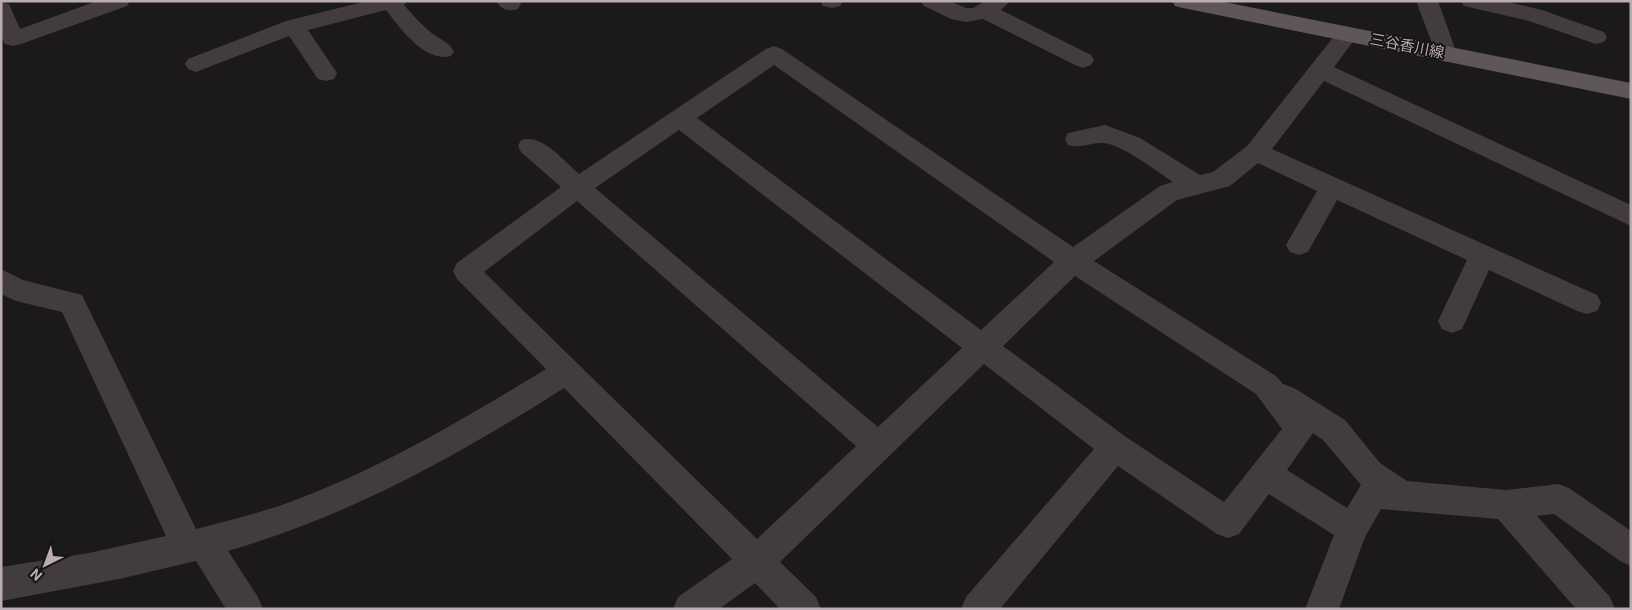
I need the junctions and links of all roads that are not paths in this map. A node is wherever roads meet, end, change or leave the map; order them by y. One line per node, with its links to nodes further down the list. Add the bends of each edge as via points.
1 (119, 1): 7 (street)
2 (932, 1): 8 (street, via 964,17)
3 (1183, 1): 11 (main road, 三谷香川線)
4 (1427, 1): 14 (street)
5 (1472, 1): 12 (street, via 1534,16)
6 (393, 2): 10 (street); 13 (street, via 408,25)
7 (95, 5): 9 (street, via 12,39)
8 (992, 7): 15 (street)
9 (1, 9)
10 (294, 26): 16 (street); 18 (street)
11 (1347, 35): 14 (main road, 三谷香川線); 17 (street)
12 (1596, 37)
13 (443, 51)
14 (1446, 54): 19 (main road, 三谷香川線)
15 (1083, 60)
16 (196, 64)
17 (1319, 69): 23 (street); 27 (street)
18 (326, 73)
19 (1631, 91)
20 (680, 118): 25 (street); 30 (street, via 774,54); 34 (street)
21 (1077, 140): 24 (street, via 1105,134 1131,144)
22 (530, 146): 25 (street)
23 (1256, 152): 24 (street, via 1221,179); 26 (street)
24 (1195, 184): 30 (street, via 1168,193)
25 (578, 187): 35 (street, via 466,271); 37 (street)
26 (1332, 187): 28 (street); 29 (street)
27 (1631, 216)
28 (1299, 245)
29 (1482, 256): 32 (street); 33 (street)
30 (1073, 261): 34 (street); 36 (street)
31 (1, 280): 43 (street, via 16,290 72,303)
32 (1587, 303)
33 (1452, 321)
34 (984, 346): 37 (street); 38 (street)
35 (566, 372): 43 (street, via 496,416 407,465 295,516); 45 (street)
36 (1266, 385): 39 (street, via 1300,429); 40 (street, via 1334,430 1369,473)
37 (878, 446): 45 (street)
38 (1115, 447): 39 (street, via 1228,523); 50 (street)
39 (1266, 474): 42 (street)
40 (1398, 494): 41 (street); 42 (street, via 1373,493)
41 (1506, 505): 44 (street, via 1558,498); 52 (street)
42 (1352, 530): 51 (street)
43 (195, 545): 46 (street, via 82,572); 47 (street)
44 (1631, 550)
45 (756, 562): 48 (street); 49 (street)
46 (1, 584)
47 (246, 609)
48 (690, 609)
49 (804, 609)
50 (978, 609)
51 (1322, 609)
52 (1598, 609)

